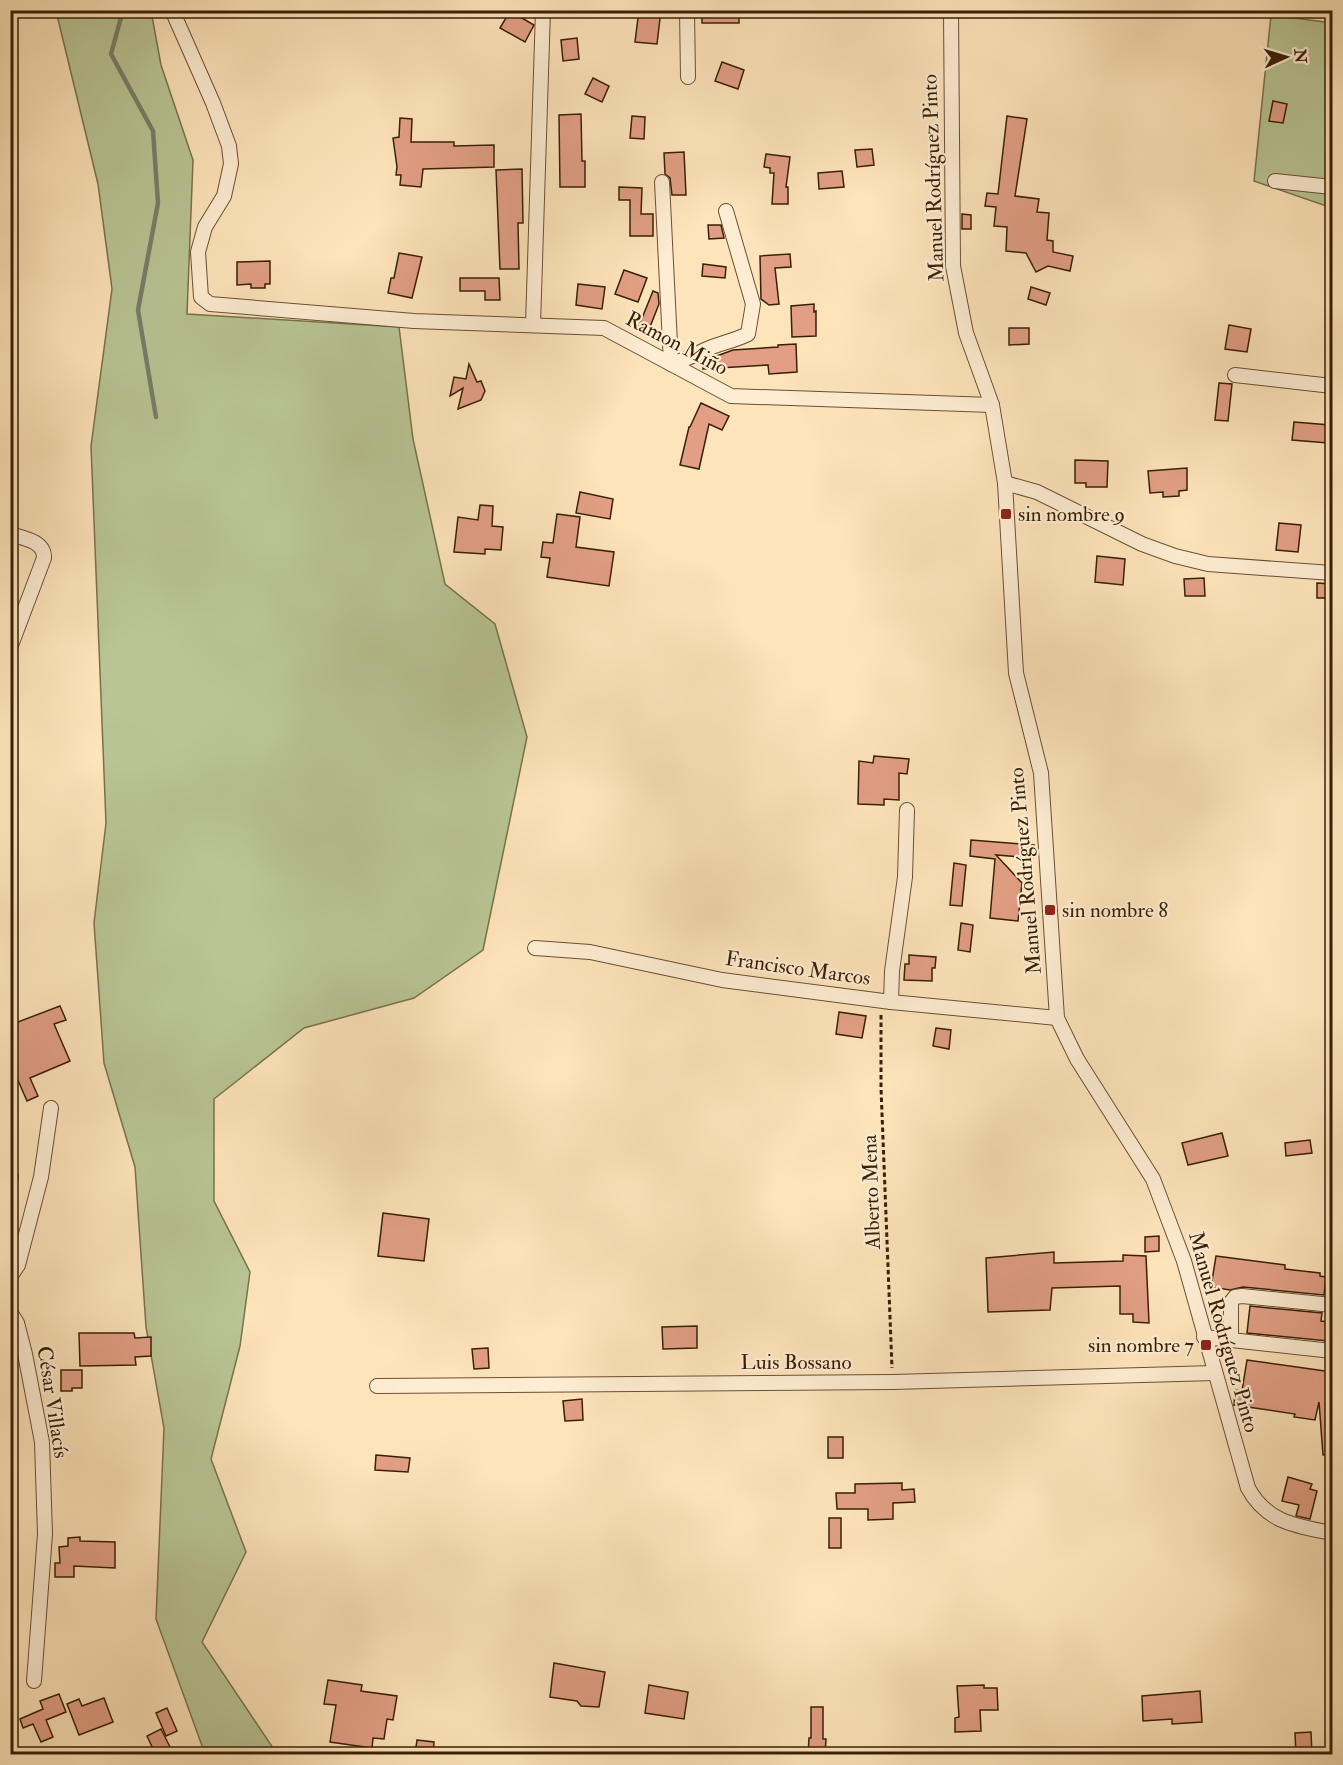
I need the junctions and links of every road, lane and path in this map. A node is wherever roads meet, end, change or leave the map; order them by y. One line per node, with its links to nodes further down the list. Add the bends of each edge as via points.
1 (172, 10): 10 (street, Ramon Miño, via 213,103 231,164 224,196 205,226 198,252 201,297 210,304 414,321)
2 (543, 10): 10 (street)
3 (687, 10): 5 (street)
4 (951, 10): 14 (street, Manuel Rodríguez Pinto, via 953,266 966,333)
5 (688, 77)
6 (1275, 181): 8 (street)
7 (662, 182): 11 (street)
8 (1332, 187)
9 (726, 211): 11 (street, via 753,304 748,334)
10 (533, 325): 11 (street, Ramon Miño, via 604,328)
11 (671, 364): 14 (street, Ramon Miño, via 731,396)
12 (1235, 375): 13 (street)
13 (1332, 386)
14 (992, 405): 15 (street, Manuel Rodríguez Pinto)
15 (1005, 483): 17 (street, via 1037,492 1175,556 1208,564); 22 (street, Manuel Rodríguez Pinto, via 1016,673 1041,773)
16 (10, 534): 18 (street, via 39,544 45,552)
17 (1332, 573)
18 (10, 648)
19 (907, 810): 21 (street, via 904,878)
20 (535, 948): 21 (street, Francisco Marcos, via 590,952 722,980)
21 (886, 1001): 22 (street, Francisco Marcos); 31 (path, Alberto Mena, via 881,1088)
22 (1057, 1018): 27 (street, Manuel Rodríguez Pinto, via 1077,1059 1153,1179 1184,1262)
23 (51, 1108): 24 (street, via 41,1177 18,1265)
24 (10, 1277)
25 (1332, 1305): 28 (street, via 1235,1297 1231,1302)
26 (10, 1312): 34 (street, César Villacís, via 25,1354 42,1442 45,1534)
27 (1204, 1336): 28 (street); 30 (street, Manuel Rodríguez Pinto)
28 (1230, 1339): 29 (street)
29 (1332, 1351)
30 (1215, 1373): 31 (street, Luis Bossano); 33 (street, Manuel Rodríguez Pinto, via 1254,1500 1287,1523)
31 (893, 1382): 32 (street, Luis Bossano)
32 (377, 1386)
33 (1332, 1533)
34 (34, 1681)

